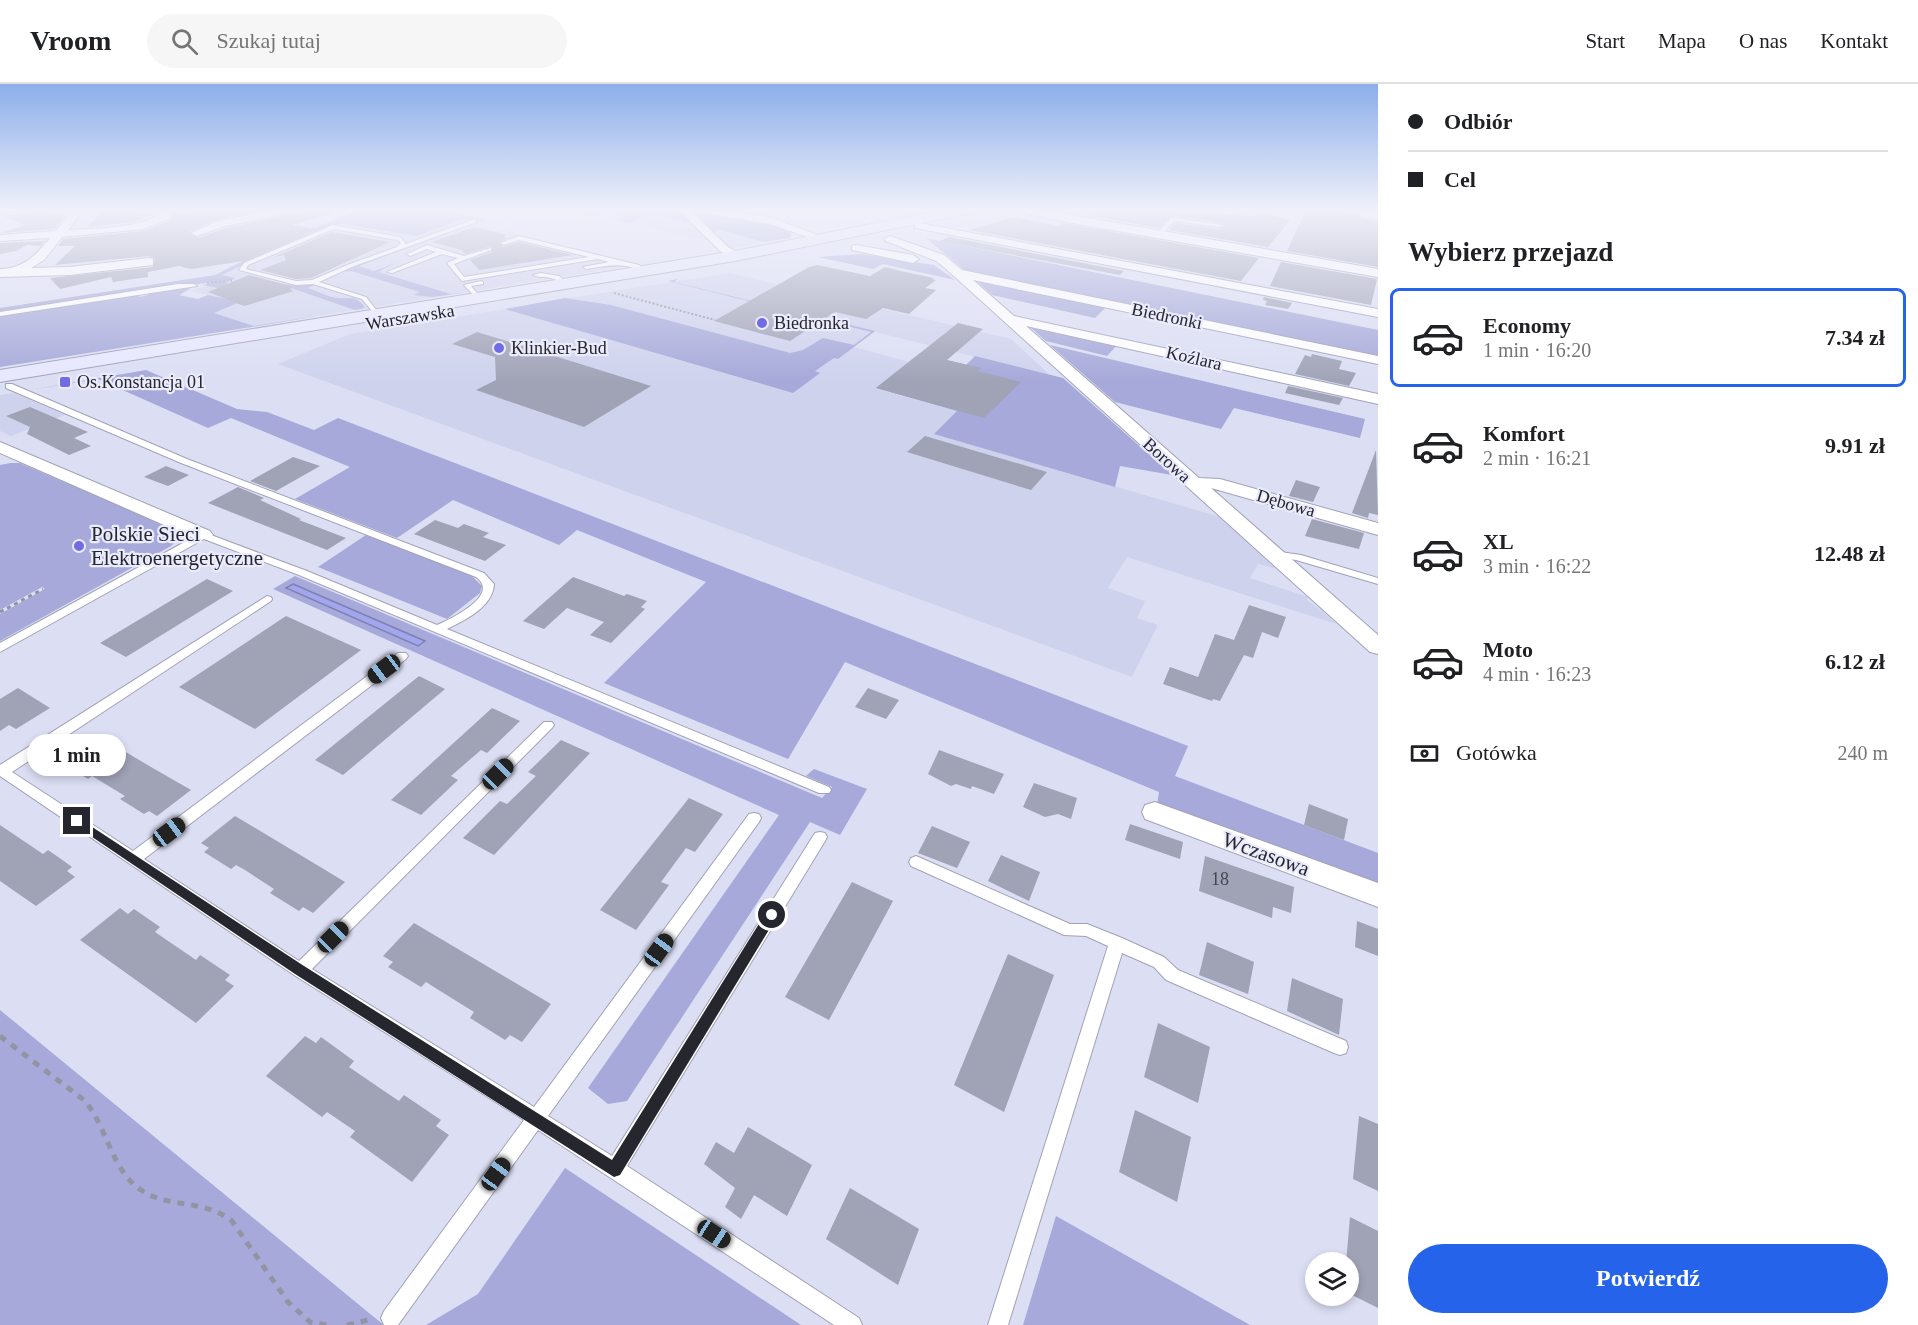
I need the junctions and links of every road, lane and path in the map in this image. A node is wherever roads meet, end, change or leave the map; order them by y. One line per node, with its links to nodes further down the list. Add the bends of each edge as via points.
1 (28, 266): 16 (street)
2 (114, 266): 16 (street)
3 (247, 266): 26 (lane, via 242,268 246,273 296,283)
4 (354, 266): 26 (lane)
5 (407, 266): 17 (lane)
6 (452, 266): 23 (lane)
7 (543, 266): 21 (lane); 23 (lane)
8 (590, 266): 21 (lane)
9 (631, 266): 18 (lane)
10 (680, 266): 18 (main road, Warszawska)
11 (717, 266): 37 (main road, Warszawska)
12 (943, 266): 19 (street, Borowa)
13 (950, 266): 19 (street, Borowa)
14 (1132, 266): 31 (street)
15 (1337, 266): 22 (street)
16 (19, 272): 20 (street); 24 (street)
17 (390, 272)
18 (646, 272): 27 (main road, Warszawska)
19 (957, 272): 34 (street, Borowa); 36 (street, Biedronki)
20 (0, 273)
21 (550, 273): 27 (lane); 30 (lane)
22 (1378, 273)
23 (462, 279): 30 (lane)
24 (0, 282)
25 (231, 282): 28 (path)
26 (313, 282): 33 (lane, via 364,298)
27 (567, 285): 30 (main road, Warszawska)
28 (194, 286): 32 (lane)
29 (605, 291): 35 (path)
30 (473, 292): 33 (main road, Warszawska)
31 (1378, 313)
32 (0, 314)
33 (378, 316): 37 (main road, Warszawska)
34 (1010, 319): 38 (street, Koźlara); 40 (street, Borowa)
35 (716, 320)
36 (1378, 360)
37 (3, 383): 48 (lane, via 154,451 374,533 480,575 488,582 486,596 453,623)
38 (1378, 399)
39 (0, 447): 42 (street)
40 (1194, 483): 41 (street, Dębowa, via 1214,483); 43 (street, Borowa)
41 (1378, 529)
42 (203, 535): 48 (lane); 51 (lane)
43 (1272, 554): 44 (lane, via 1297,557); 49 (street, Borowa)
44 (1378, 581)
45 (43, 589): 47 (path)
46 (267, 598): 54 (lane)
47 (0, 612)
48 (438, 628): 55 (lane)
49 (1370, 636): 50 (street, Borowa)
50 (1378, 647)
51 (0, 648)
52 (402, 656): 59 (lane)
53 (548, 725): 63 (lane)
54 (1, 771): 59 (lane)
55 (824, 790)
56 (1155, 812): 61 (street, Wczasowa)
57 (754, 818): 66 (lane)
58 (820, 837): 67 (lane)
59 (133, 859): 63 (lane)
60 (916, 862): 62 (lane, via 1069,930 1087,930)
61 (1378, 895)
62 (1117, 943): 65 (lane, via 1159,962 1172,975); 71 (lane)
63 (300, 970): 66 (lane)
64 (0, 1036): 69 (path, via 85,1100 99,1119 124,1173 139,1189 164,1200 205,1204 224,1213 288,1302 310,1322)
65 (1340, 1047)
66 (536, 1119): 67 (lane); 68 (lane)
67 (614, 1170): 70 (lane)
68 (391, 1318)
69 (327, 1325)
70 (852, 1325)
71 (998, 1325)

